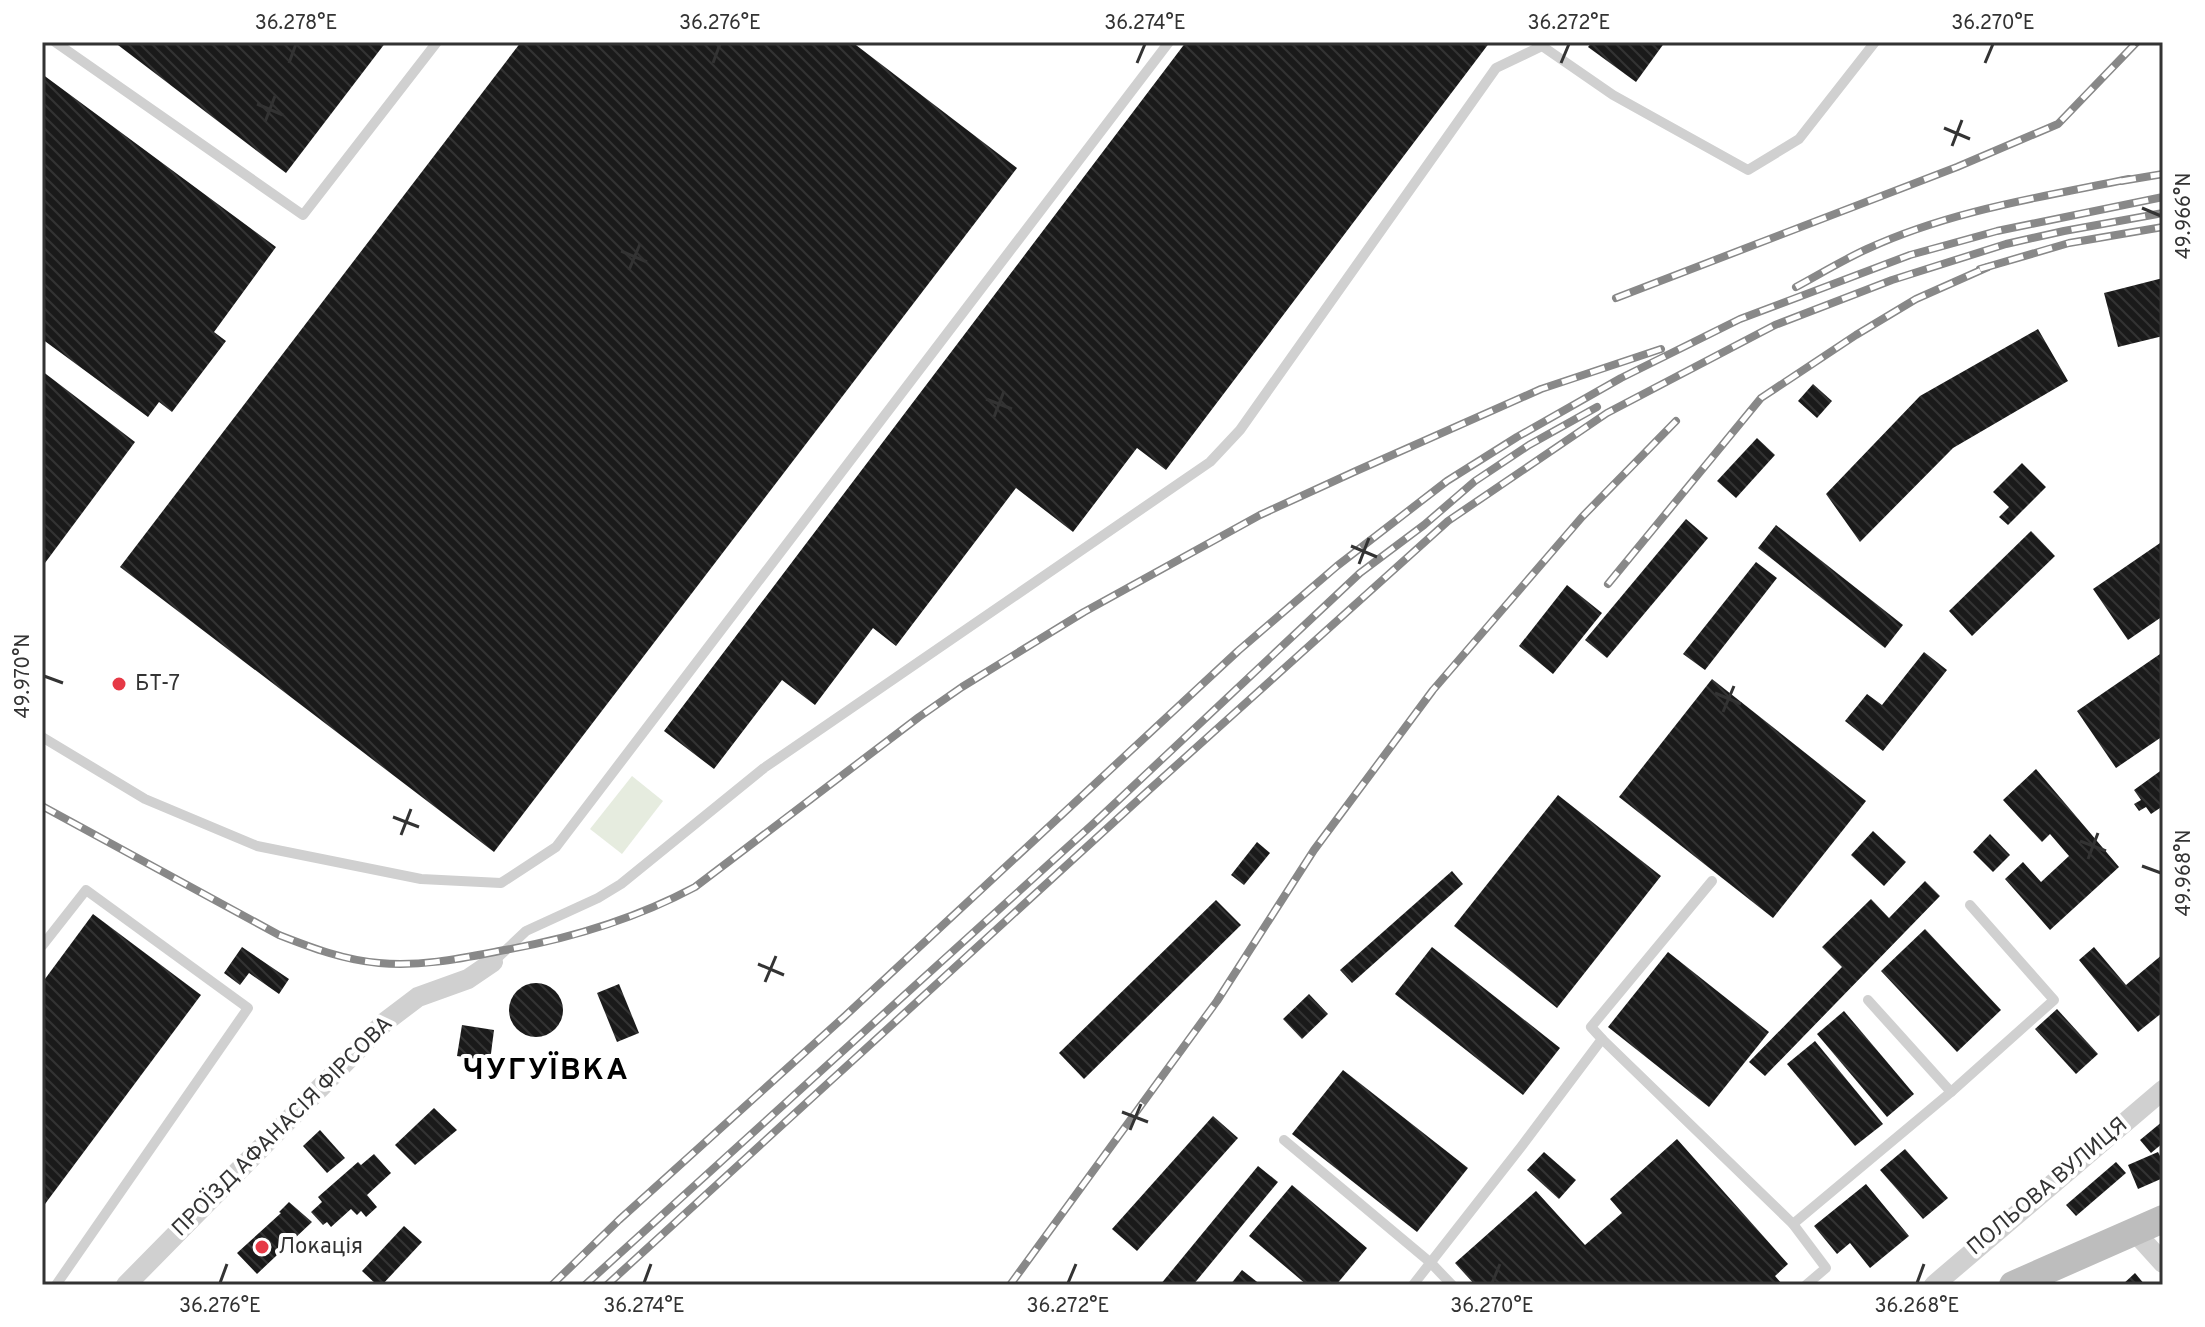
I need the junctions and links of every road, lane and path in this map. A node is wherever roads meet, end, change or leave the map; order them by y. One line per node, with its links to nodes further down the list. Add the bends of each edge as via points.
1 (55, 42): 2 (lane, via 303,215)
2 (437, 42)
3 (1169, 42): 6 (lane, via 556,847 501,883 421,879 257,846 145,799)
4 (1875, 42): 5 (lane, via 1799,139 1748,170 1613,95)
5 (1544, 44): 10 (lane, via 1496,68 1240,430 1210,462 764,768 621,884 526,931)
6 (42, 737)
7 (1712, 881): 12 (lane, via 1591,1027)
8 (1970, 905): 14 (lane, via 2054,1000)
9 (42, 946): 21 (lane, via 86,890 248,1008)
10 (493, 962): 22 (street, ПРОЇЗД АФАНАСІЯ ФІРСОВА, via 468,979 418,997 385,1022)
11 (1868, 1000): 14 (lane)
12 (1602, 1039): 17 (lane); 19 (lane)
13 (2163, 1090): 26 (street, ПОЛЬОВА ВУЛИЦЯ)
14 (1951, 1092): 17 (lane)
15 (1284, 1140): 19 (lane)
16 (2163, 1219): 18 (main road)
17 (1793, 1224): 25 (lane, via 1826,1268)
18 (2134, 1231): 20 (street); 27 (main road)
19 (1431, 1263): 23 (lane); 24 (lane)
20 (2163, 1263)
21 (56, 1285)
22 (126, 1285)
23 (1413, 1285)
24 (1452, 1285)
25 (1806, 1285)
26 (1934, 1285)
27 (2013, 1285)

